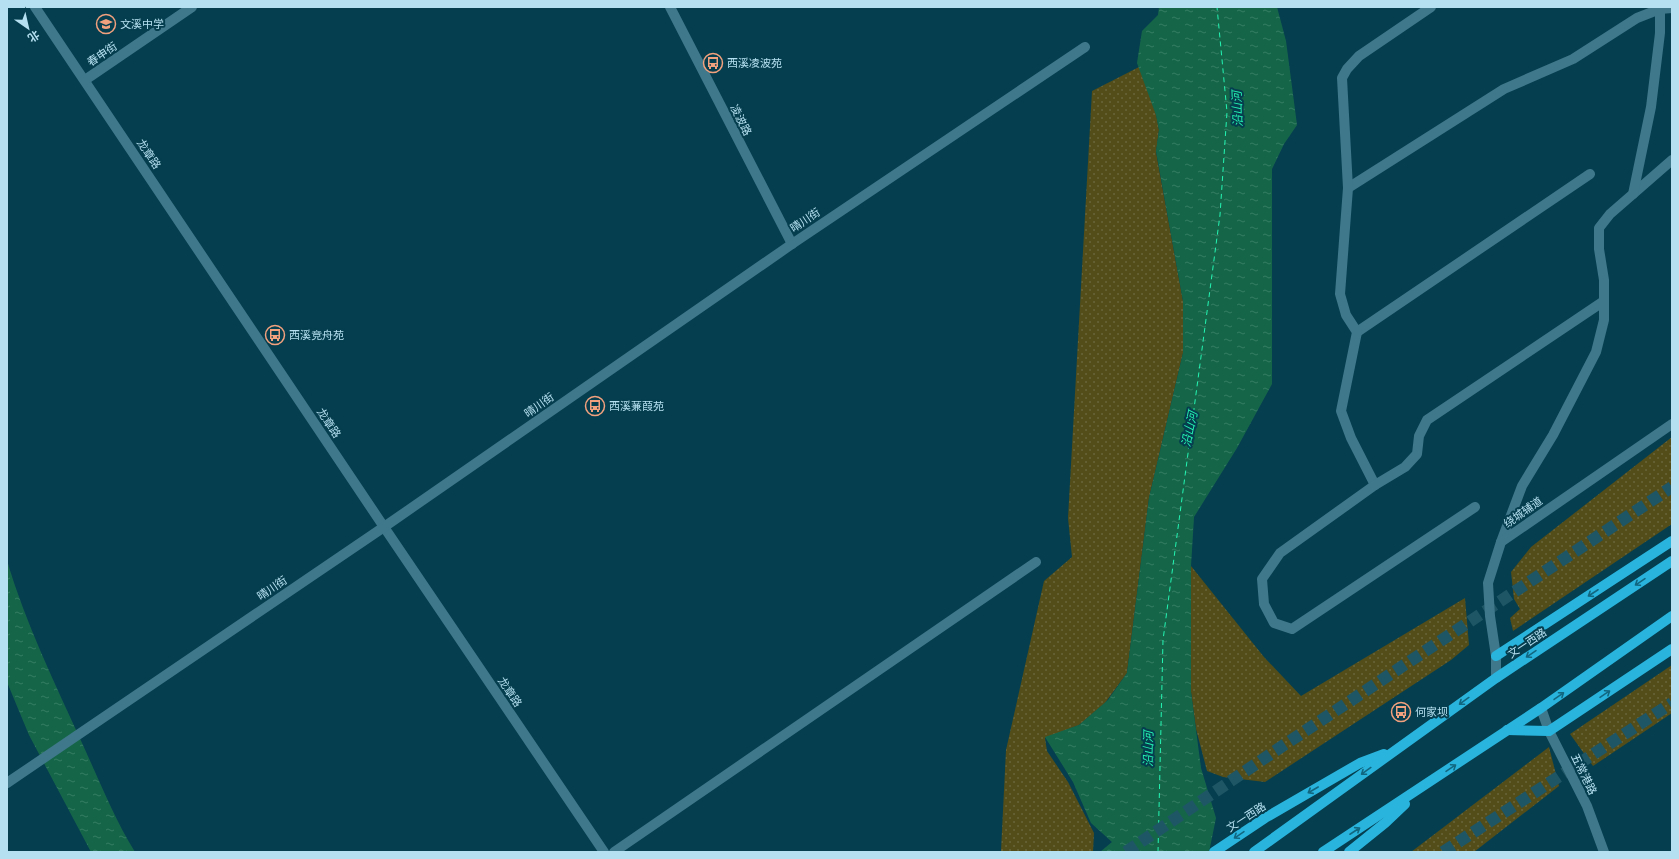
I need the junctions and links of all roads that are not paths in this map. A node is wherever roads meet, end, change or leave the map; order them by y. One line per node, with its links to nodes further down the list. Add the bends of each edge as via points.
1 (35, 7): 8 (street, 龙章路)
2 (192, 7): 8 (street, 春申街)
3 (670, 7): 13 (street, 凌波路)
4 (1431, 7): 11 (street, via 1359,56 1342,78)
5 (1660, 8): 6 (street); 11 (street, via 1637,18 1573,59 1504,89); 12 (street, via 1660,33 1651,107)
6 (1672, 8)
7 (1085, 47): 13 (street, 晴川街)
8 (85, 80): 19 (street, 龙章路)
9 (1672, 160): 12 (street)
10 (1590, 174): 15 (street)
11 (1348, 188): 15 (street, via 1340,294 1346,315)
12 (1633, 194): 14 (street, via 1610,214 1599,228)
13 (792, 244): 19 (street, 晴川街)
14 (1604, 301): 17 (street, via 1427,420 1419,436 1417,454 1405,467); 21 (street, via 1604,320 1596,352 1553,435 1522,486)
15 (1357, 332): 17 (street, via 1341,411 1351,438)
16 (1672, 424): 21 (street, 绕城辅道)
17 (1375, 485): 18 (street, via 1280,553 1262,579 1264,604 1274,623 1292,629)
18 (1475, 507)
19 (384, 527): 32 (street, 晴川街); 34 (street, 龙章路)
20 (1672, 541): 26 (main road, one-way to 26)
21 (1501, 542): 26 (street, 绕城辅道, via 1488,583)
22 (1672, 561): 27 (main road, 文一西路, one-way to 27)
23 (1036, 562): 35 (street)
24 (1672, 616): 28 (main road, one-way to 24)
25 (1672, 649): 30 (main road, one-way to 25)
26 (1496, 656): 27 (street, 绕城辅道)
27 (1496, 678): 31 (main road, 文一西路, one-way to 31)
28 (1541, 708): 29 (main road); 30 (street, 五常港路)
29 (1507, 730): 30 (main road); 33 (main road, one-way to 29)
30 (1549, 731): 40 (street, 五常港路, via 1587,806)
31 (1398, 749): 36 (main road, 文一西路, one-way to 36, via 1360,763 1264,818); 37 (main road, 文一西路, one-way to 37)
32 (7, 784)
33 (1418, 790): 38 (main road, one-way to 33); 39 (main road, via 1385,823)
34 (604, 852)
35 (614, 852)
36 (1214, 852)
37 (1254, 852)
38 (1323, 852)
39 (1349, 852)
40 (1604, 852)

